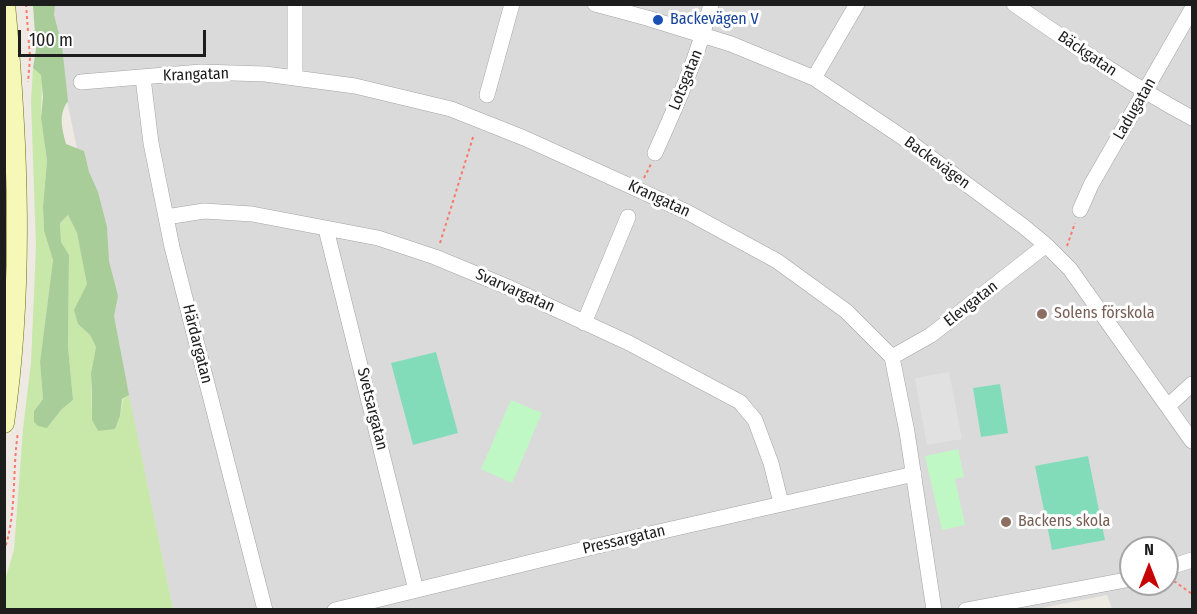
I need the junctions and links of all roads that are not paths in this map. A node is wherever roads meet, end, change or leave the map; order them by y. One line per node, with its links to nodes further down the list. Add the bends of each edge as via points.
1 (5, 4): 27 (street, via 18,245)
2 (295, 4): 11 (street)
3 (512, 4): 15 (street)
4 (595, 4): 9 (street, Backevägen)
5 (711, 4): 9 (street, Lotsgatan)
6 (856, 4): 12 (street)
7 (1014, 4): 14 (street, Bäckgatan)
8 (1192, 9): 14 (street, Ladugatan)
9 (703, 36): 12 (street, Backevägen); 17 (street, Lotsgatan, via 687,83)
10 (143, 78): 11 (street, Krangatan, via 201,72); 13 (street, Krangatan); 19 (street, Härdargatan)
11 (295, 78): 24 (street, Krangatan, via 356,86 451,109 687,212 777,261 846,311)
12 (814, 78): 22 (street, Backevägen, via 912,144)
13 (81, 82)
14 (1146, 92): 16 (street, Bäckgatan); 18 (street, Ladugatan)
15 (487, 95)
16 (1192, 118)
17 (655, 153)
18 (1080, 210)
19 (166, 217): 21 (street, Svarvargatan, via 204,211 252,214); 33 (street, Härdargatan)
20 (628, 217): 23 (street)
21 (326, 229): 23 (street, Svarvargatan, via 378,238 435,257); 32 (street, Svetsargatan)
22 (1046, 245): 24 (street, Elevgatan, via 931,335); 26 (street, Backevägen, via 1070,269)
23 (584, 323): 30 (street, Svarvargatan, via 740,402 755,420)
24 (892, 357): 29 (street)
25 (1192, 384): 26 (street)
26 (1168, 406): 28 (street, Backevägen)
27 (4, 423)
28 (1192, 441)
29 (914, 474): 30 (street, Pressargatan); 35 (street)
30 (781, 503): 32 (street, Pressargatan)
31 (1119, 581): 36 (street)
32 (416, 590): 34 (street, Pressargatan)
33 (265, 609)
34 (335, 609)
35 (934, 609)
36 (966, 609)

